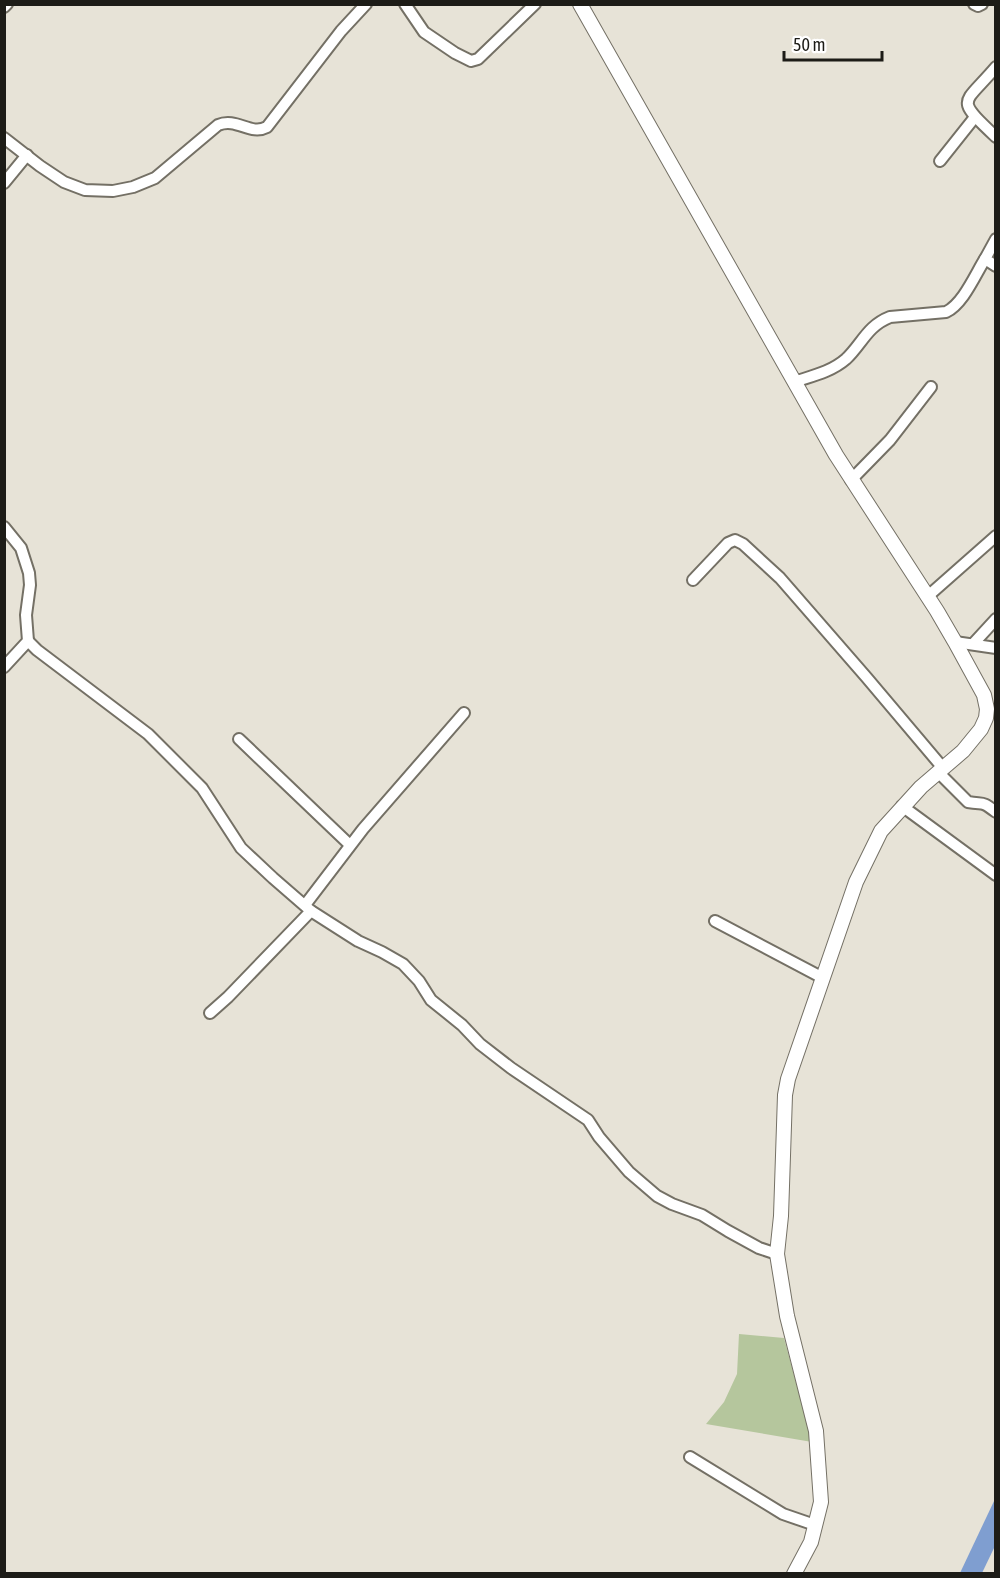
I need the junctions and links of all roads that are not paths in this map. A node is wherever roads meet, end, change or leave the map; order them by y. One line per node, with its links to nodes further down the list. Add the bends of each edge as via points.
1 (366, 4): 11 (street, via 267,127 255,130 234,123 218,125 156,178 113,191 85,190 64,182)
2 (405, 4): 3 (street, via 424,32 471,61 478,59)
3 (535, 4)
4 (580, 4): 17 (street)
5 (974, 4): 6 (street)
6 (982, 4)
7 (996, 67): 8 (street, via 967,102)
8 (975, 117): 9 (street); 12 (street)
9 (996, 137)
10 (4, 138): 11 (street)
11 (27, 155): 13 (street)
12 (940, 161)
13 (4, 183)
14 (996, 239): 15 (street)
15 (985, 259): 16 (street); 17 (street, via 952,309 883,320 838,365)
16 (996, 266)
17 (794, 382): 19 (street)
18 (931, 387): 19 (street, via 890,440)
19 (851, 480): 23 (street)
20 (4, 527): 25 (street, via 21,548 29,573)
21 (996, 536): 23 (street)
22 (693, 580): 32 (street, via 728,543 735,540 743,544 780,578)
23 (928, 596): 26 (street)
24 (996, 619): 27 (street)
25 (28, 641): 29 (street); 37 (street, via 148,734 202,788 241,848)
26 (955, 642): 27 (street); 32 (street, via 984,695 987,709 981,729)
27 (973, 644): 28 (street)
28 (996, 648)
29 (4, 667)
30 (464, 713): 35 (street)
31 (239, 739): 35 (street)
32 (941, 770): 33 (street); 34 (street, via 964,800 985,804)
33 (902, 806): 36 (street); 39 (street, via 881,831 856,882)
34 (996, 812)
35 (350, 845): 37 (street)
36 (996, 875)
37 (308, 908): 40 (street); 41 (street, via 358,941 403,964 431,1000 480,1044 588,1120 629,1172 657,1196)
38 (716, 921): 39 (street)
39 (823, 978): 41 (street, via 785,1095)
40 (210, 1013)
41 (777, 1254): 43 (street, via 787,1316 816,1431 821,1502)
42 (690, 1457): 43 (street, via 783,1514)
43 (815, 1525): 44 (street, via 811,1542)
44 (794, 1574)

